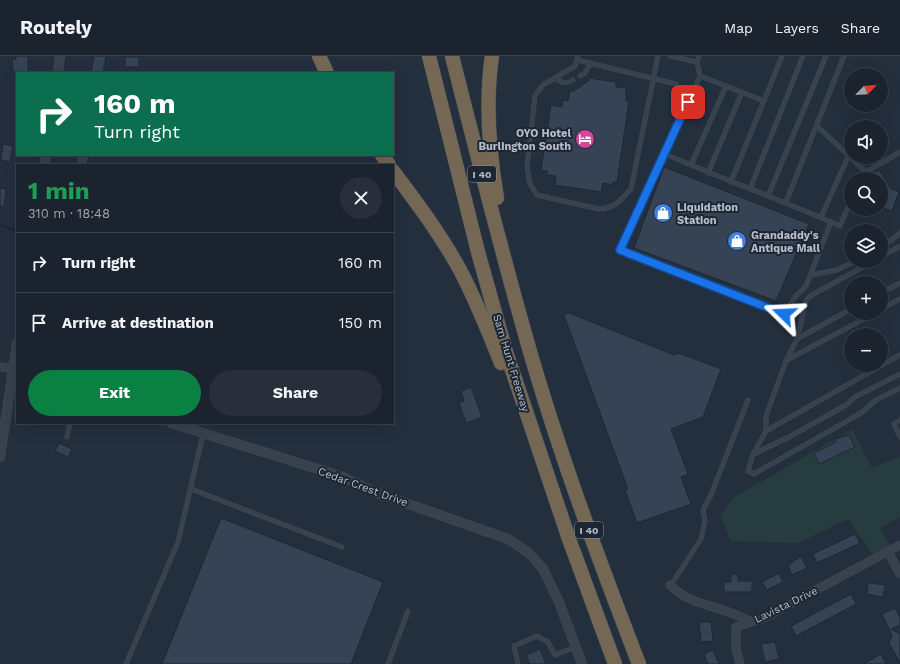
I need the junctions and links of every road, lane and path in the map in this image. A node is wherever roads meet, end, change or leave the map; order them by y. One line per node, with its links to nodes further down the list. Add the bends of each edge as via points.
1 (60, 56): 16 (street)
2 (319, 56): 17 (highway)
3 (429, 56): 76 (highway, Sam Hunt Freeway / I 40, via 503,344)
4 (452, 56): 53 (highway, Sam Hunt Freeway / I 40)
5 (492, 56): 53 (highway, via 489,80 489,140)
6 (658, 56): 20 (lane)
7 (670, 56): 14 (lane)
8 (700, 56): 14 (lane)
9 (782, 56): 26 (lane)
10 (803, 56): 38 (lane)
11 (826, 56): 39 (lane)
12 (844, 56): 27 (lane)
13 (578, 58): 15 (lane); 21 (lane, via 575,66)
14 (697, 62): 19 (lane)
15 (591, 63): 18 (lane); 20 (lane)
16 (58, 72)
17 (327, 72)
18 (580, 76)
19 (700, 76): 24 (lane); 30 (lane)
20 (653, 77): 21 (lane, via 631,189 609,209 538,196 530,184 528,167 535,96 543,85); 23 (lane)
21 (555, 78): 22 (lane, via 568,84)
22 (573, 80)
23 (676, 84)
24 (726, 86): 25 (lane); 33 (lane)
25 (742, 92): 26 (lane); 36 (lane)
26 (764, 101): 37 (lane)
27 (817, 126): 28 (lane); 40 (lane)
28 (844, 150)
29 (900, 152): 35 (lane)
30 (665, 154): 33 (lane); 50 (lane, via 620,250 784,314 806,286)
31 (845, 164): 42 (lane)
32 (858, 164): 35 (lane)
33 (691, 165): 36 (lane)
34 (394, 172): 76 (highway, via 434,228 471,291)
35 (866, 172)
36 (708, 173): 37 (lane)
37 (731, 182): 38 (lane)
38 (750, 189): 39 (lane)
39 (768, 196): 40 (lane)
40 (786, 202): 42 (lane)
41 (844, 216): 43 (lane, via 840,226)
42 (821, 217): 43 (lane)
43 (831, 222): 50 (lane)
44 (900, 233): 45 (lane)
45 (888, 242)
46 (900, 246): 47 (lane)
47 (888, 253)
48 (844, 266): 50 (lane)
49 (861, 268): 58 (lane, via 810,296 806,301)
50 (811, 275)
51 (900, 283): 52 (lane)
52 (888, 289)
53 (513, 291): 91 (highway, Sam Hunt Freeway / I 40, via 561,449)
54 (900, 299): 55 (lane)
55 (888, 305)
56 (844, 313): 58 (lane)
57 (862, 320): 61 (lane)
58 (797, 339): 61 (lane)
59 (900, 355): 70 (lane)
60 (16, 356): 63 (street)
61 (786, 360): 70 (lane, via 766,416)
62 (0, 367): 63 (street)
63 (15, 370): 75 (street)
64 (900, 374): 74 (lane, via 855,397 846,405 793,435)
65 (900, 388): 74 (lane, via 876,400 861,414 754,474 748,471)
66 (748, 400): 82 (lane, via 703,510 701,539)
67 (900, 420): 73 (lane, via 894,424)
68 (70, 424): 72 (lane)
69 (174, 424): 71 (street, Cedar Crest Drive)
70 (766, 430): 74 (lane)
71 (204, 434): 77 (lane, via 197,454); 85 (street, Cedar Crest Drive, via 343,477 377,493 508,539 529,553 543,570 559,602)
72 (67, 437)
73 (900, 437)
74 (753, 454)
75 (0, 457)
76 (551, 487): 90 (highway, Sam Hunt Freeway / I 40)
77 (191, 489): 79 (lane); 86 (lane, via 178,542)
78 (900, 545): 80 (street, Lavista Drive)
79 (342, 547)
80 (888, 552): 81 (street); 84 (street, Lavista Drive)
81 (900, 574)
82 (670, 586): 84 (street, Lavista Drive, via 684,597)
83 (408, 611): 87 (lane)
84 (751, 622): 92 (street, via 736,627 736,649)
85 (576, 647): 88 (lane, via 555,654 548,642 537,636 514,646); 89 (street, Cedar Crest Drive)
86 (126, 664)
87 (388, 664)
88 (518, 664)
89 (582, 664)
90 (616, 664)
91 (639, 664)
92 (740, 664)

